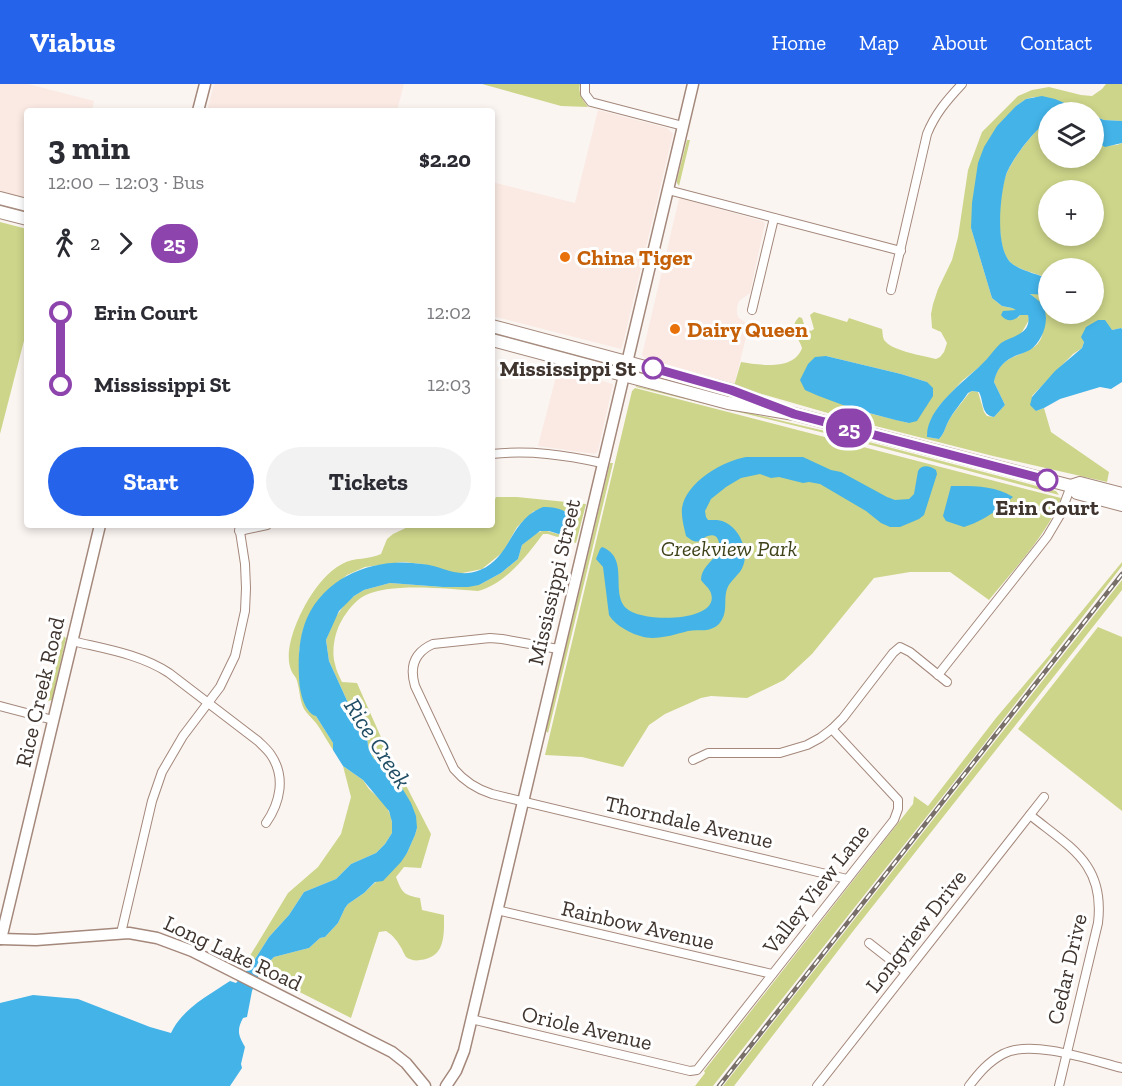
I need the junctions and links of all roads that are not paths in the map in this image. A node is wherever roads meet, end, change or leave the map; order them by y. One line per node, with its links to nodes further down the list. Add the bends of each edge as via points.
1 (205, 84): 5 (street)
2 (585, 84): 6 (street, via 587,98 596,104)
3 (693, 84): 6 (street, Mississippi Street)
4 (962, 84): 13 (street, via 940,108 930,127)
5 (199, 108)
6 (683, 126): 7 (street, Mississippi Street)
7 (668, 190): 12 (street); 18 (street, Mississippi Street)
8 (0, 198): 9 (main road)
9 (24, 204)
10 (0, 212): 11 (main road)
11 (24, 218)
12 (774, 218): 13 (street); 15 (street)
13 (901, 251): 14 (street)
14 (891, 290)
15 (752, 310)
16 (495, 327): 18 (main road)
17 (495, 341): 19 (main road)
18 (628, 362): 19 (street, Mississippi Street); 20 (main road, via 731,390)
19 (624, 376): 20 (main road, via 728,403); 22 (street, Mississippi Street)
20 (794, 414): 23 (main road)
21 (495, 454): 22 (street, via 553,453)
22 (602, 463): 29 (street, Mississippi Street)
23 (1071, 486): 24 (main road, via 1080,483); 25 (main road, via 1077,493); 30 (street, via 1047,537)
24 (1122, 494)
25 (1122, 505)
26 (99, 528): 28 (street, Rice Creek Road)
27 (239, 528): 32 (street, via 245,564 245,611 235,656)
28 (72, 641): 32 (street, via 157,665); 34 (street, Rice Creek Road)
29 (558, 649): 38 (street, Mississippi Street); 38 (street, Thorndale Avenue, via 490,638 425,647 413,663 415,686 454,770 470,786)
30 (938, 675): 31 (street); 35 (street, via 900,647)
31 (947, 682)
32 (208, 702): 40 (street, via 258,741 275,761 280,791); 43 (street, via 162,772)
33 (0, 706): 34 (street)
34 (53, 720): 44 (street, Rice Creek Road)
35 (832, 729): 36 (street, via 794,750 767,754 708,753); 41 (street, Valley View Lane, via 898,800 894,820)
36 (693, 760)
37 (1044, 797): 39 (street, Longview Drive)
38 (522, 801): 41 (street, Thorndale Avenue); 42 (street, Mississippi Street)
39 (1030, 815): 46 (street, Longview Drive); 49 (street, Cedar Drive, via 1081,857 1098,894 1098,924)
40 (266, 823)
41 (847, 879): 47 (street, Valley View Lane)
42 (497, 910): 47 (street, Rainbow Avenue); 48 (street, Mississippi Street)
43 (121, 933): 44 (street, Long Lake Road); 52 (street, Long Lake Road, via 171,942 263,987 392,1052)
44 (1, 939)
45 (869, 943): 46 (street)
46 (906, 972): 54 (street, Longview Drive)
47 (772, 975): 51 (street, Valley View Lane)
48 (471, 1019): 51 (street, Oriole Avenue); 53 (street, Mississippi Street, via 460,1062)
49 (1066, 1054): 50 (street); 55 (street, via 1038,1048 1005,1053 986,1065); 56 (street, Cedar Drive)
50 (1122, 1068)
51 (694, 1071)
52 (425, 1086)
53 (446, 1086)
54 (817, 1086)
55 (969, 1086)
56 (1059, 1086)

